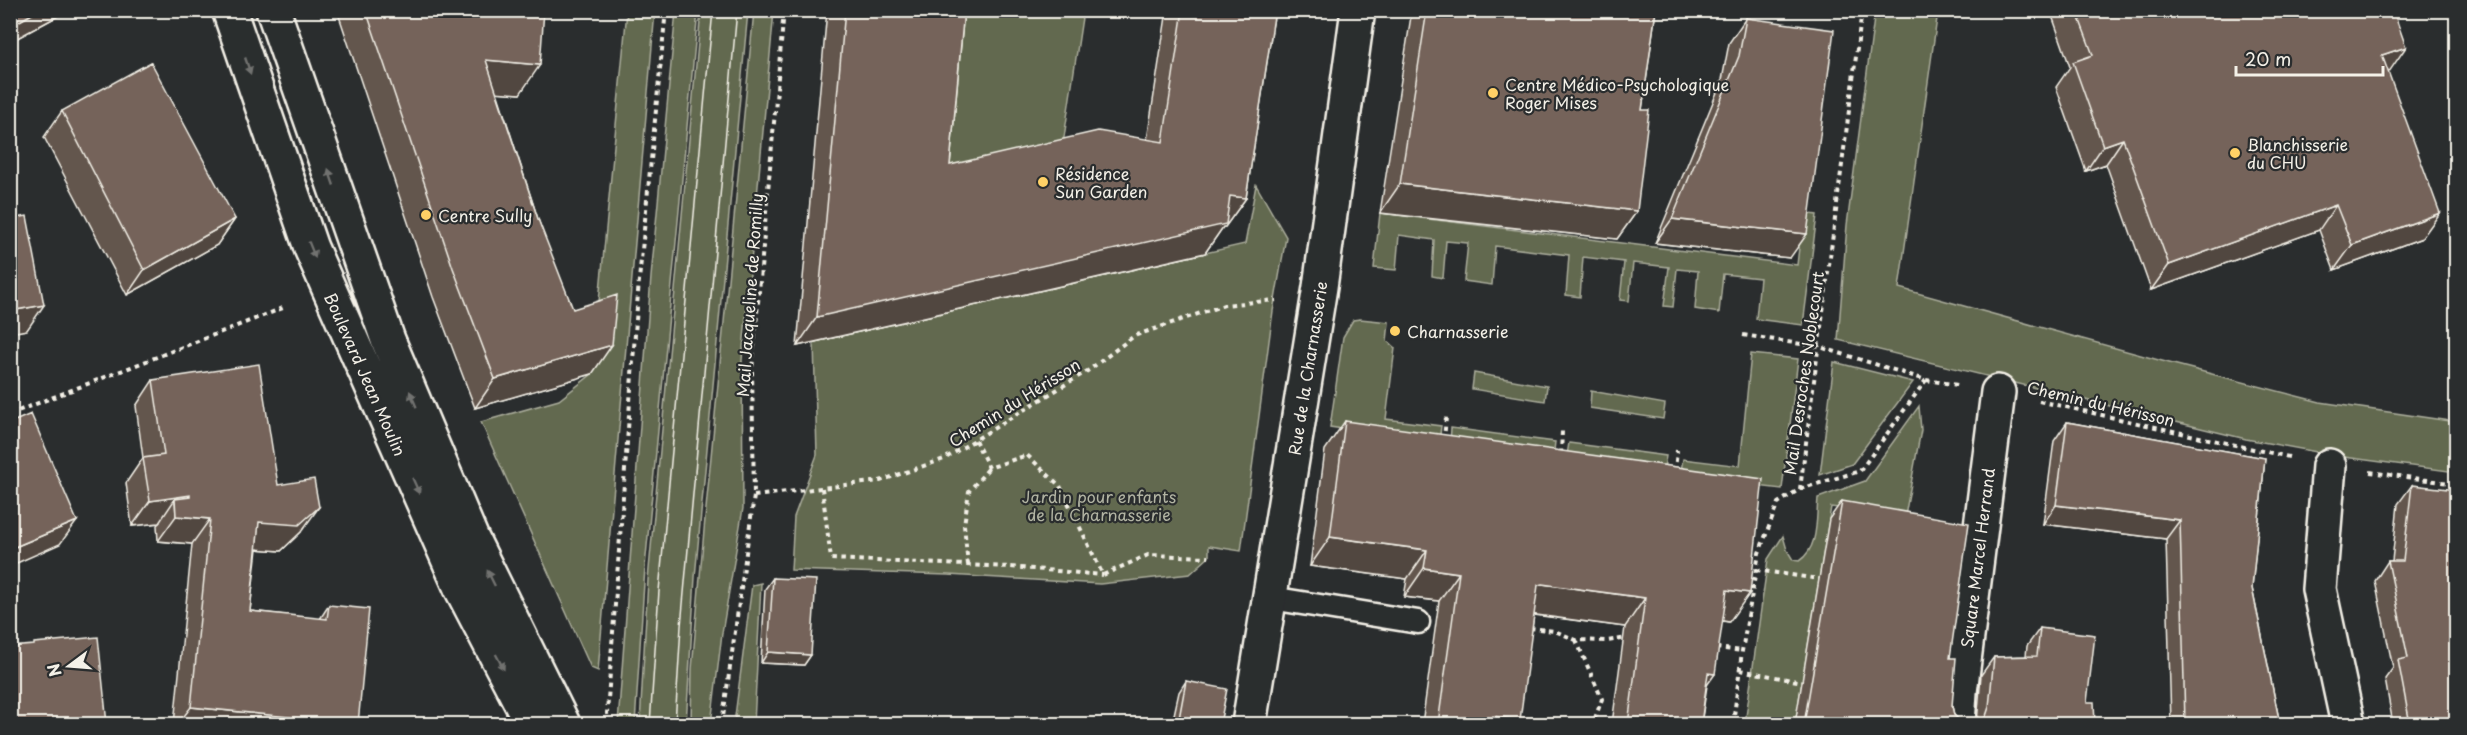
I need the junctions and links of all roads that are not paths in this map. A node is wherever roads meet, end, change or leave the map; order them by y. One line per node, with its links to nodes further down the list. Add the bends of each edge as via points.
1 (229, 10): 8 (main road, Boulevard Jean Moulin, one-way to 8, via 311,248 461,588)
2 (273, 10): 9 (main road, Boulevard Jean Moulin, one-way to 2, via 472,539 388,339)
3 (1358, 10): 6 (main road, Rue de la Charnasserie)
4 (1998, 392): 11 (main road, Square Marcel Herrand)
5 (2329, 466): 12 (main road, via 2319,589)
6 (1271, 598): 7 (lane); 10 (main road, Rue de la Charnasserie)
7 (1418, 622)
8 (532, 724)
9 (563, 724)
10 (1249, 724)
11 (1958, 724)
12 (2348, 724)

